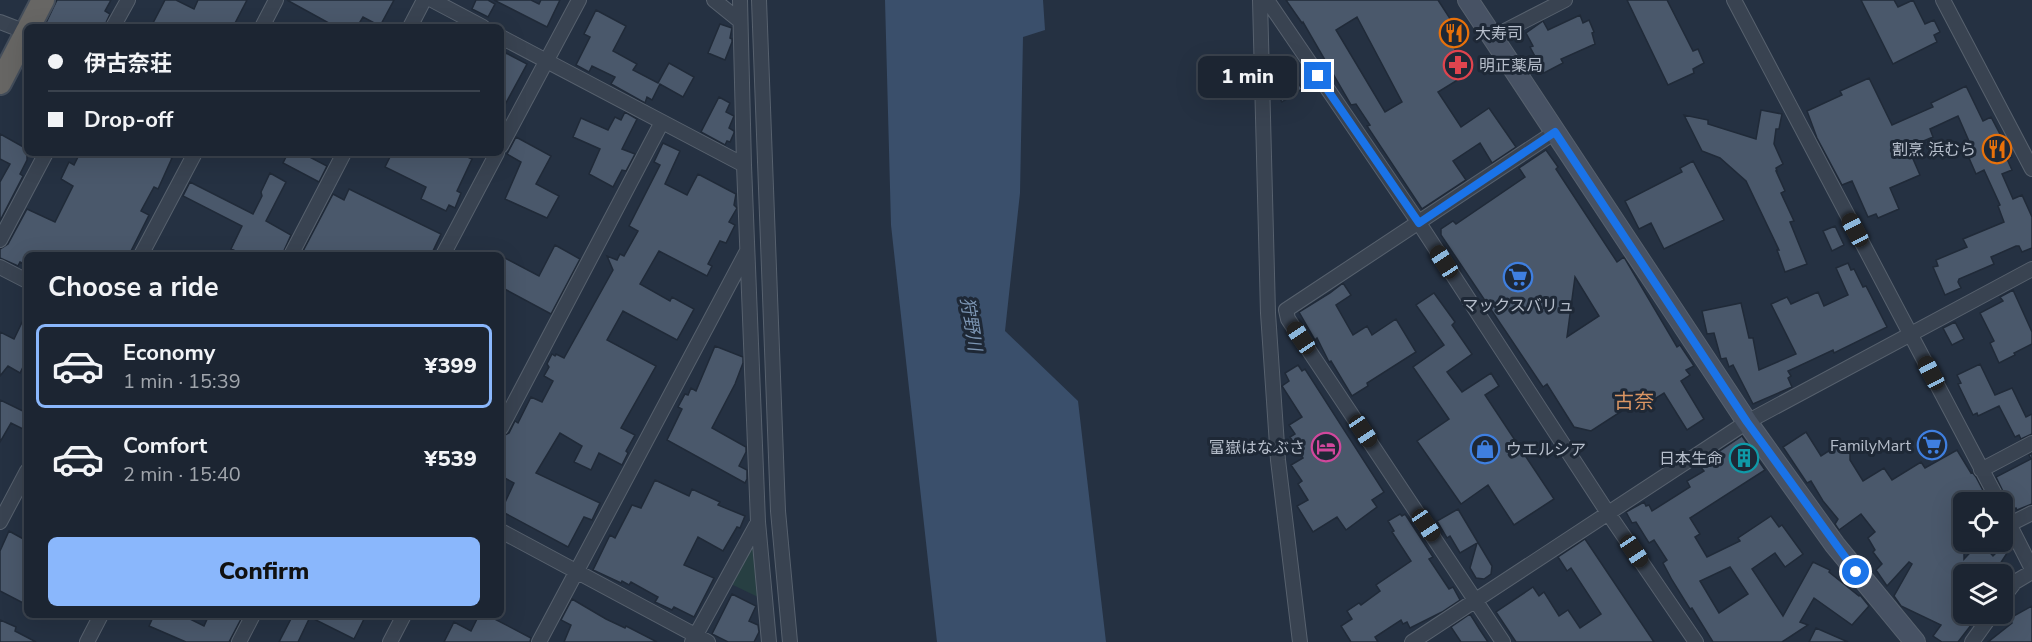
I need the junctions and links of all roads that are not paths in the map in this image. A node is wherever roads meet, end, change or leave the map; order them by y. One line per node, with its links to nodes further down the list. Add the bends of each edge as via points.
1 (43, 0): 18 (highway)
2 (128, 0): 19 (street)
3 (276, 0): 20 (street)
4 (424, 0): 21 (street)
5 (432, 0): 22 (street)
6 (579, 0): 27 (street)
7 (714, 0): 16 (street)
8 (740, 0): 16 (street)
9 (759, 0): 76 (street, via 778,511)
10 (1260, 0): 77 (street, via 1268,313 1278,460)
11 (1267, 0): 38 (street)
12 (1468, 0): 24 (main road)
13 (1565, 0): 24 (street)
14 (1734, 0): 47 (street)
15 (1943, 0): 37 (street)
16 (740, 21): 36 (street)
17 (0, 22): 23 (street)
18 (31, 24)
19 (115, 24)
20 (264, 24)
21 (412, 24)
22 (477, 24)
23 (24, 31)
24 (1493, 37): 30 (main road)
25 (24, 38): 28 (highway)
26 (504, 39): 27 (street)
27 (546, 61): 29 (street); 31 (street)
28 (0, 83)
29 (662, 122): 36 (street); 48 (street)
30 (1555, 132): 38 (street); 49 (main road)
31 (504, 140)
32 (44, 156): 39 (street)
33 (193, 156): 41 (street)
34 (342, 156): 42 (street)
35 (495, 156): 43 (street)
36 (744, 165): 40 (street)
37 (2032, 169)
38 (1419, 223): 54 (street); 64 (street, via 1286,310 1288,320)
39 (0, 240)
40 (748, 249): 57 (street); 62 (street)
41 (143, 252)
42 (293, 252)
43 (445, 252)
44 (0, 267): 46 (street)
45 (2032, 269): 47 (street)
46 (24, 279)
47 (1910, 335): 49 (street); 51 (street)
48 (504, 422)
49 (1747, 422): 54 (street); 81 (main road, via 1835,545)
50 (2032, 443): 51 (street)
51 (1981, 470): 53 (street)
52 (24, 477): 56 (street)
53 (1993, 492)
54 (1608, 513): 64 (street); 80 (street)
55 (2032, 513): 58 (street)
56 (0, 522)
57 (758, 522): 69 (street); 75 (street)
58 (2013, 522)
59 (2013, 530): 61 (street)
60 (504, 533): 62 (street)
61 (2032, 570): 63 (street)
62 (576, 572): 69 (street); 73 (street)
63 (2013, 585)
64 (1476, 599): 78 (street); 79 (street)
65 (99, 618): 70 (street)
66 (251, 618): 71 (street)
67 (402, 618): 72 (street)
68 (1985, 624): 82 (street)
69 (694, 639): 74 (street)
70 (87, 642)
71 (239, 642)
72 (390, 642)
73 (539, 642)
74 (708, 642)
75 (769, 642)
76 (790, 642)
77 (1300, 642)
78 (1412, 642)
79 (1503, 642)
80 (1696, 642)
81 (1915, 642)
82 (1972, 642)

